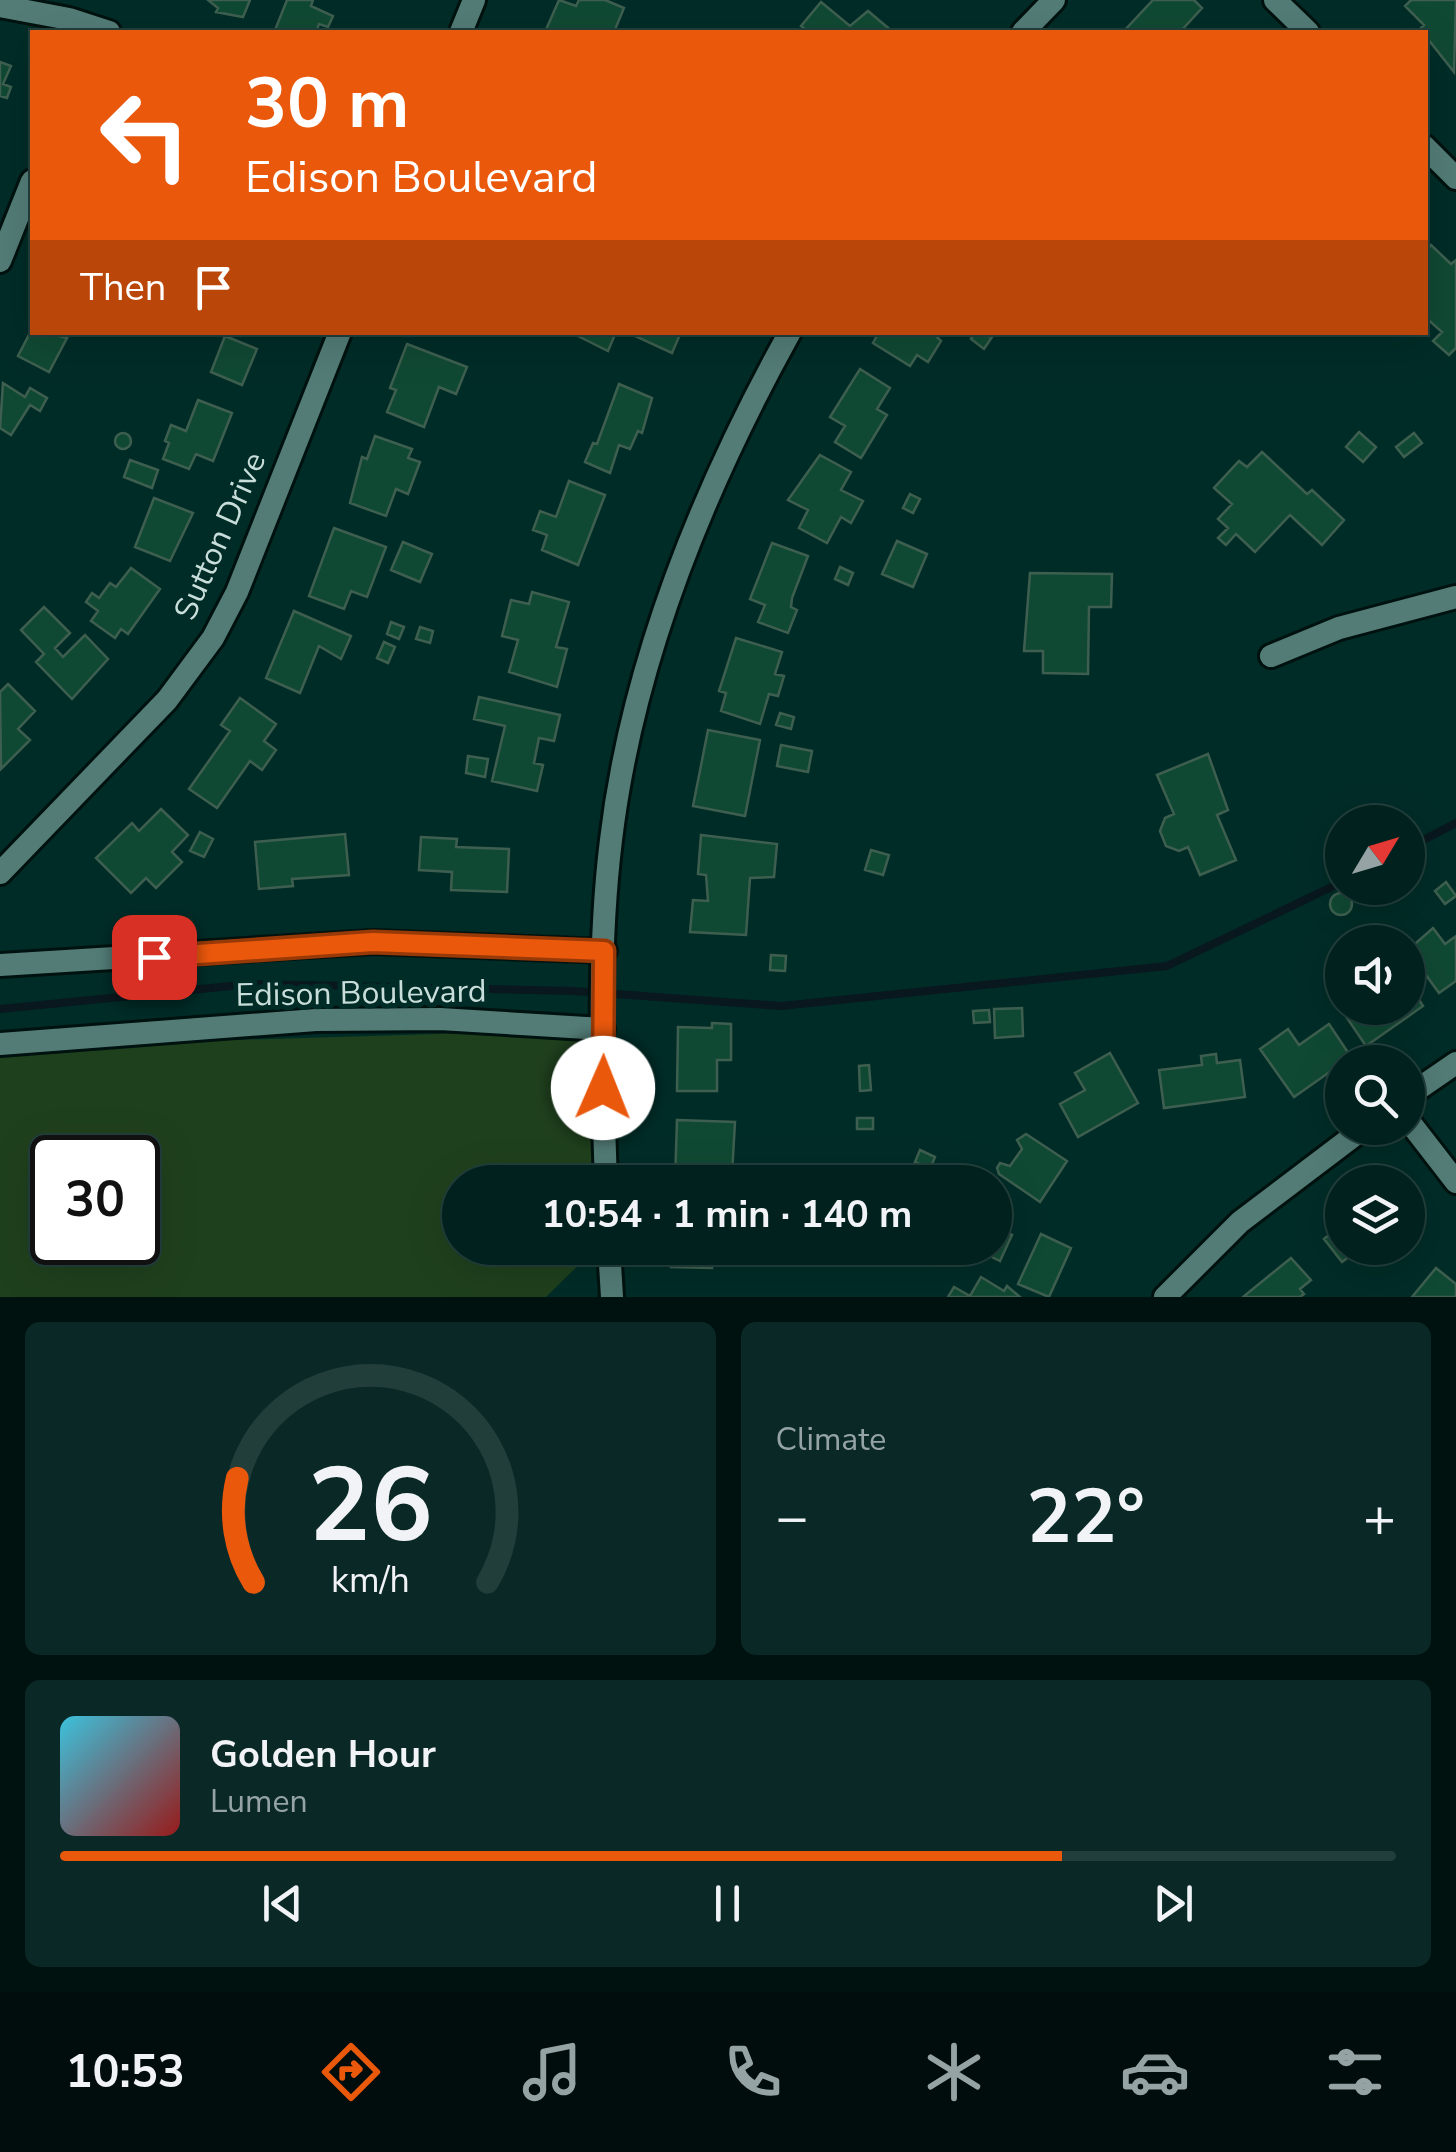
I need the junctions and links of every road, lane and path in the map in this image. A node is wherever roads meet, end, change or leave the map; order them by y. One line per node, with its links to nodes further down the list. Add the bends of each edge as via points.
1 (474, 0): 6 (street)
2 (1054, 0): 7 (street)
3 (1275, 0): 8 (street)
4 (0, 6): 5 (street)
5 (94, 30)
6 (462, 30)
7 (1025, 30)
8 (1306, 30)
9 (1428, 150): 10 (street)
10 (1456, 178)
11 (30, 186): 12 (street)
12 (0, 261)
13 (339, 335): 17 (street, Sutton Drive, via 213,638 167,700)
14 (789, 335): 18 (street, via 710,496 651,658 611,840)
15 (1456, 597): 16 (street, via 1339,628)
16 (1272, 656)
17 (0, 873)
18 (605, 957): 19 (street, Edison Boulevard, via 373,942); 20 (street)
19 (0, 964)
20 (604, 1021): 21 (street, Edison Boulevard, via 316,1020); 26 (street)
21 (0, 1044)
22 (1456, 1063): 23 (street)
23 (1425, 1084)
24 (1425, 1142): 27 (street)
25 (1342, 1145): 30 (street, via 1240,1222)
26 (606, 1165)
27 (1456, 1182)
28 (610, 1265): 29 (street)
29 (612, 1297)
30 (1164, 1297)

